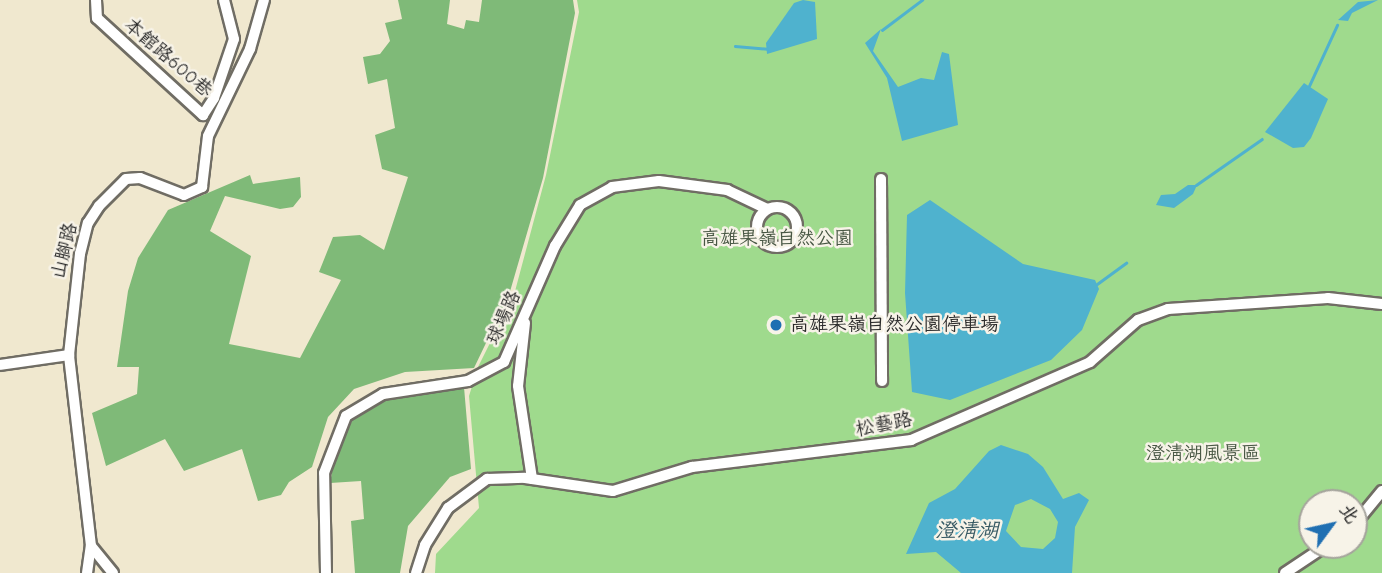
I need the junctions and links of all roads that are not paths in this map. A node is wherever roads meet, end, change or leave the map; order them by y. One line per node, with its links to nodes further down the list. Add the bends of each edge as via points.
1 (96, 0): 2 (street, 本館路600巷, via 97,18 203,114 214,98 234,39)
2 (224, 0)
3 (264, 0): 8 (street, 山腳路, via 250,49 208,135 202,187 184,195 140,178 126,179 88,223 70,317)
4 (881, 179): 10 (street)
5 (767, 209): 5 (street, 球場路, via 758,220 757,234 766,245 786,246 795,236 795,218 785,209); 7 (street, 球場路, via 727,190 686,182 659,180 612,187 580,205 569,219)
6 (1382, 304): 13 (street, 松藝路, via 1328,298 1168,309 1138,320 1090,362 911,440 692,467 613,491)
7 (526, 313): 12 (street, via 518,386); 20 (street, 球場路, via 504,362 483,377 398,390 367,400 345,416 324,473)
8 (69, 355): 9 (street); 16 (street, 山腳路)
9 (0, 365)
10 (882, 381)
11 (506, 478): 12 (street, 松藝路); 13 (street); 21 (street, 松藝路, via 487,479 448,508 425,545)
12 (532, 479): 13 (street, 松藝路)
13 (572, 487)
14 (1382, 491): 15 (street)
15 (1368, 508)
16 (91, 545): 18 (street, 山腳路); 19 (street)
17 (1306, 559): 22 (street)
18 (87, 573)
19 (113, 573)
20 (326, 573)
21 (416, 573)
22 (1285, 573)

